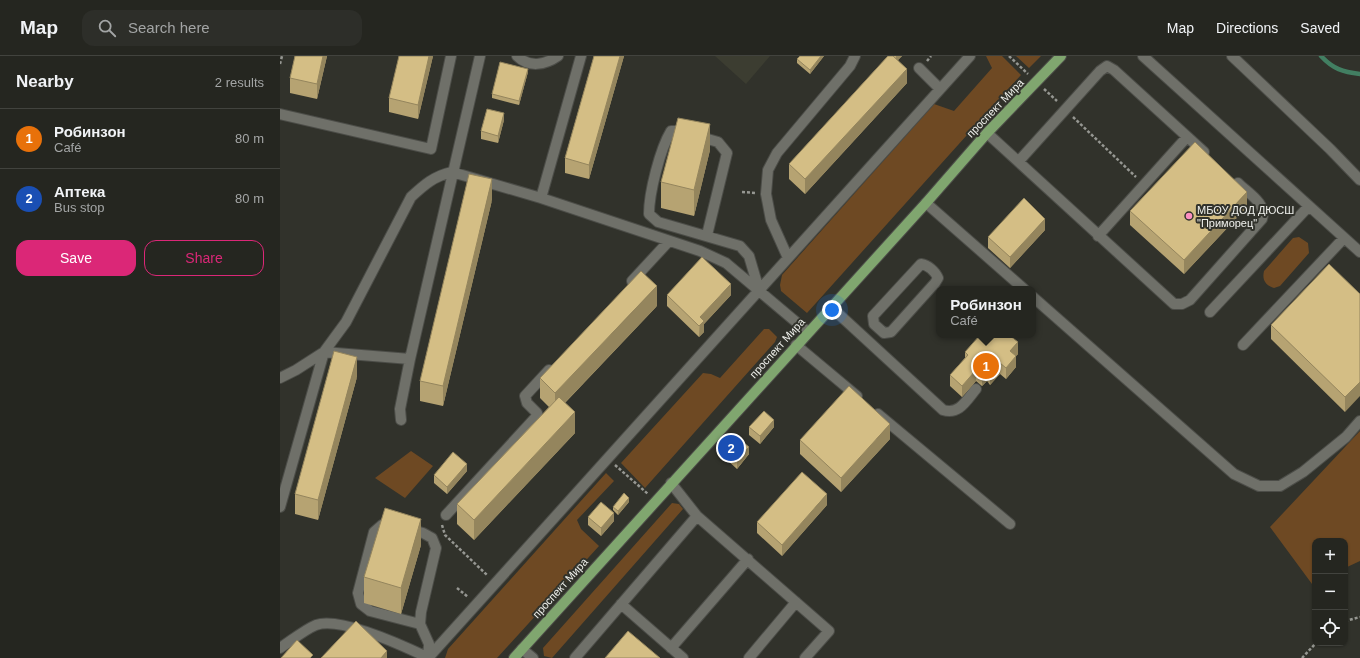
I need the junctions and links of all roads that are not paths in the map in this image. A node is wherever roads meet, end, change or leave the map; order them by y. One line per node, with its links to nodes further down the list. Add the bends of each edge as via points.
1 (451, 56): 13 (street, via 432,149)
2 (480, 56): 18 (street)
3 (517, 56): 4 (street, via 531,64 542,64)
4 (558, 56)
5 (581, 56): 21 (street)
6 (855, 56): 29 (street, via 850,66 777,153 768,170 766,194 771,220)
7 (970, 56): 12 (street)
8 (1061, 56): 14 (main road, проспект Мира)
9 (1143, 56): 23 (street)
10 (1232, 56): 20 (street)
11 (920, 68): 12 (street)
12 (940, 89): 29 (street)
13 (280, 114)
14 (987, 133): 17 (street); 22 (main road, проспект Мира)
15 (1187, 137): 16 (street); 17 (street, via 1107,66); 25 (street)
16 (1210, 158)
17 (1018, 161): 25 (street)
18 (452, 172): 21 (street); 41 (street, via 438,175 411,197 346,322); 42 (street)
19 (1228, 174): 25 (street, via 1262,206 1264,213 1262,219 1186,302 1174,304)
20 (1360, 180)
21 (541, 198): 27 (street)
22 (926, 203): 30 (street); 34 (main road, проспект Мира)
23 (1309, 206): 26 (street); 35 (street)
24 (707, 235): 24 (street, via 658,222 649,214 649,202 670,131 680,131 718,142 727,152); 32 (street, via 740,246 749,256)
25 (1098, 236)
26 (1344, 238): 28 (street); 40 (street)
27 (670, 241): 31 (street); 32 (street, via 726,263)
28 (1360, 252)
29 (788, 258): 32 (street)
30 (1021, 286)
31 (626, 287)
32 (759, 290): 37 (street); 60 (street)
33 (1036, 300): 47 (street, via 1234,474 1260,486 1280,486 1303,472 1346,437)
34 (831, 307): 37 (main road, проспект Мира); 38 (street)
35 (1210, 312)
36 (882, 331): 36 (street, via 888,334 891,332 935,283 938,278 926,264 918,266 873,316 874,324); 38 (street)
37 (808, 332): 39 (main road, проспект Мира)
38 (870, 344): 45 (street, via 943,410 958,410)
39 (796, 345): 48 (main road, проспект Мира); 52 (street)
40 (1243, 345)
41 (324, 352): 42 (street); 44 (street); 49 (street)
42 (410, 359): 46 (street, via 400,409)
43 (556, 362): 50 (street, via 525,396 527,403 537,413 536,418)
44 (280, 378)
45 (976, 389)
46 (402, 420)
47 (1360, 421)
48 (671, 483): 51 (street); 59 (main road, проспект Мира)
49 (280, 506)
50 (446, 515)
51 (697, 516): 53 (street); 55 (street)
52 (1010, 524)
53 (748, 559): 54 (street); 58 (street)
54 (796, 602): 65 (street); 66 (street, via 829,630)
55 (621, 604): 58 (street); 63 (street)
56 (420, 624): 56 (street, via 436,548 432,538 423,533 382,525 374,532 358,593 361,604 370,611); 60 (street, via 429,644)
57 (280, 648): 60 (street, via 316,625 333,623 353,627)
58 (672, 648): 64 (street)
59 (522, 649): 61 (main road, проспект Мира); 62 (street)
60 (428, 658)
61 (514, 658)
62 (533, 658)
63 (575, 658)
64 (683, 658)
65 (749, 658)
66 (805, 658)

